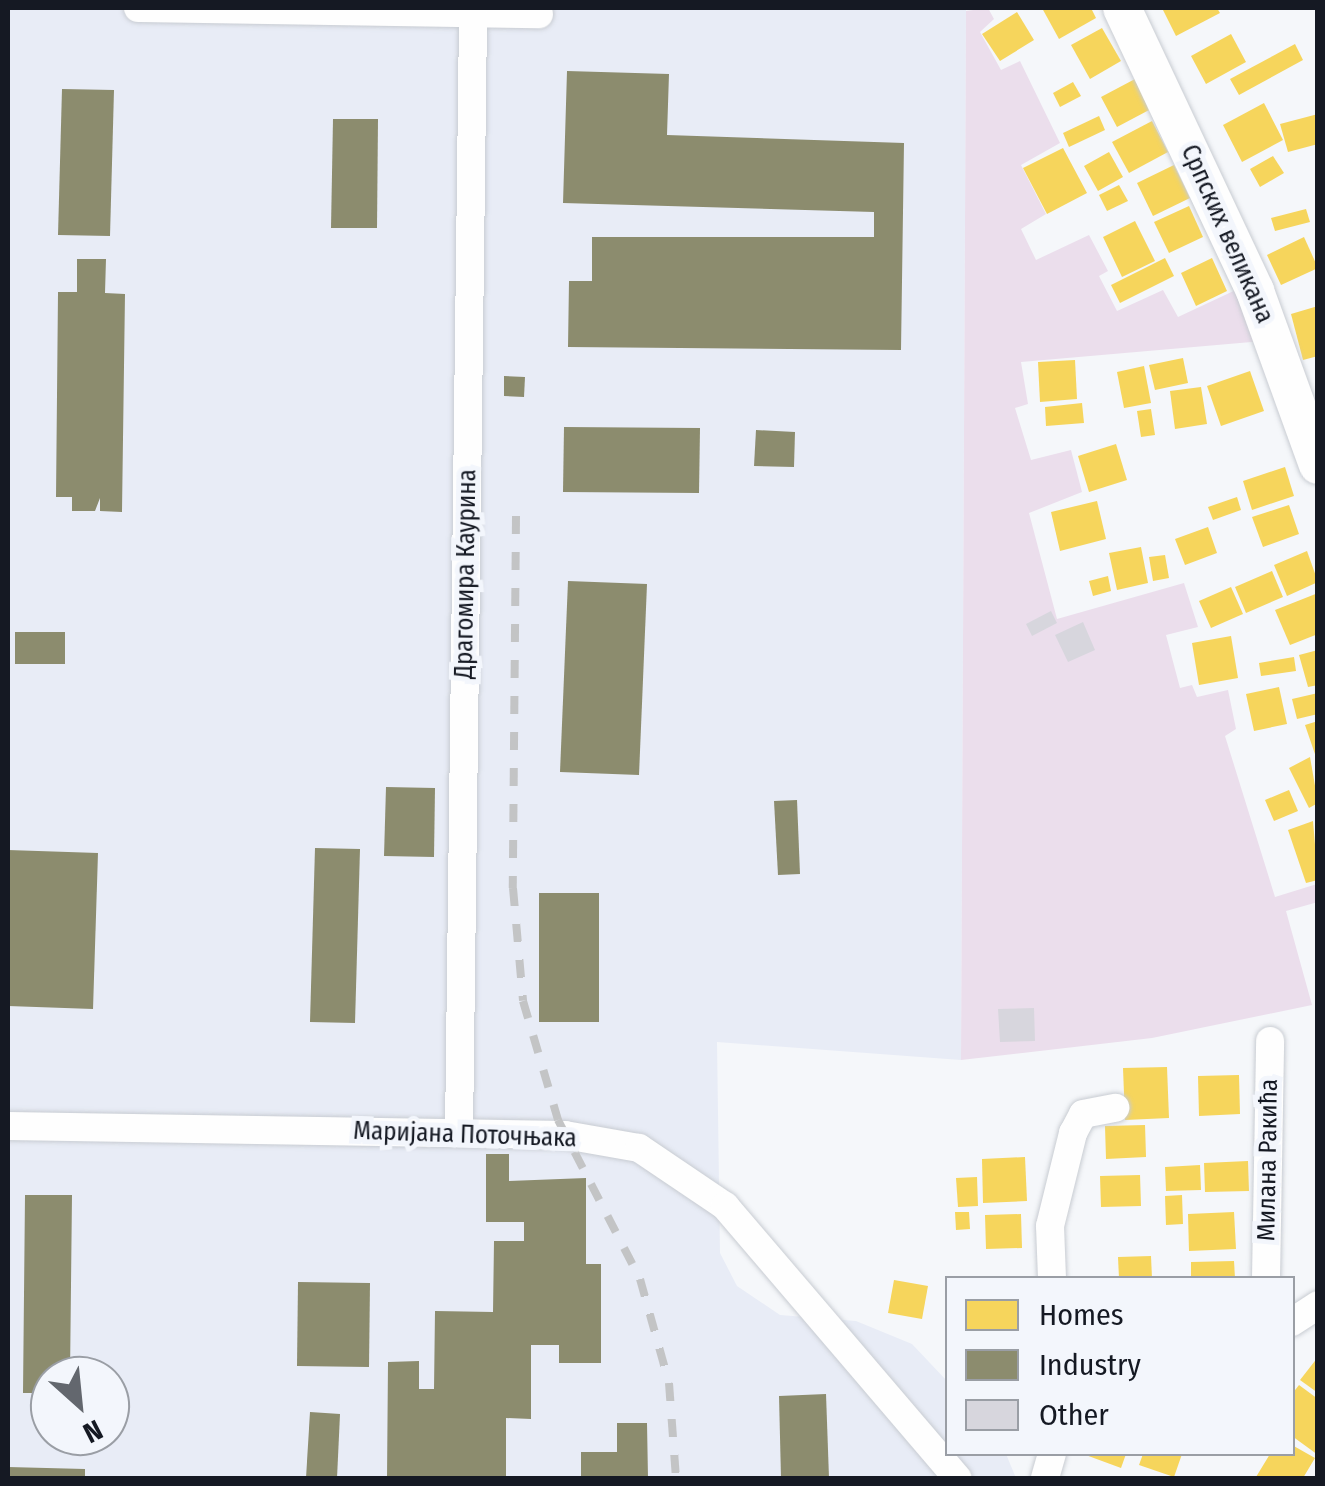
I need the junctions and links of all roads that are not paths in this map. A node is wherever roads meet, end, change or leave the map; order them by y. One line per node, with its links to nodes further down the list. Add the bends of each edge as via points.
1 (138, 8): 4 (street)
2 (1122, 8): 5 (main road, Српских великана, via 1254,291)
3 (539, 14): 4 (street)
4 (472, 16): 9 (street, Драгомира Каурина)
5 (1318, 465)
6 (1270, 1041): 11 (street, Милана Ракића)
7 (1116, 1108): 10 (street, via 1084,1114 1073,1133 1050,1226)
8 (8, 1126): 9 (street, Маријана Поточњака)
9 (459, 1133): 14 (street, Маријана Поточњака, via 565,1134 639,1148 678,1169 725,1206)
10 (1052, 1276)
11 (1266, 1276)
12 (1318, 1305): 13 (street)
13 (1295, 1320)
14 (957, 1478)

